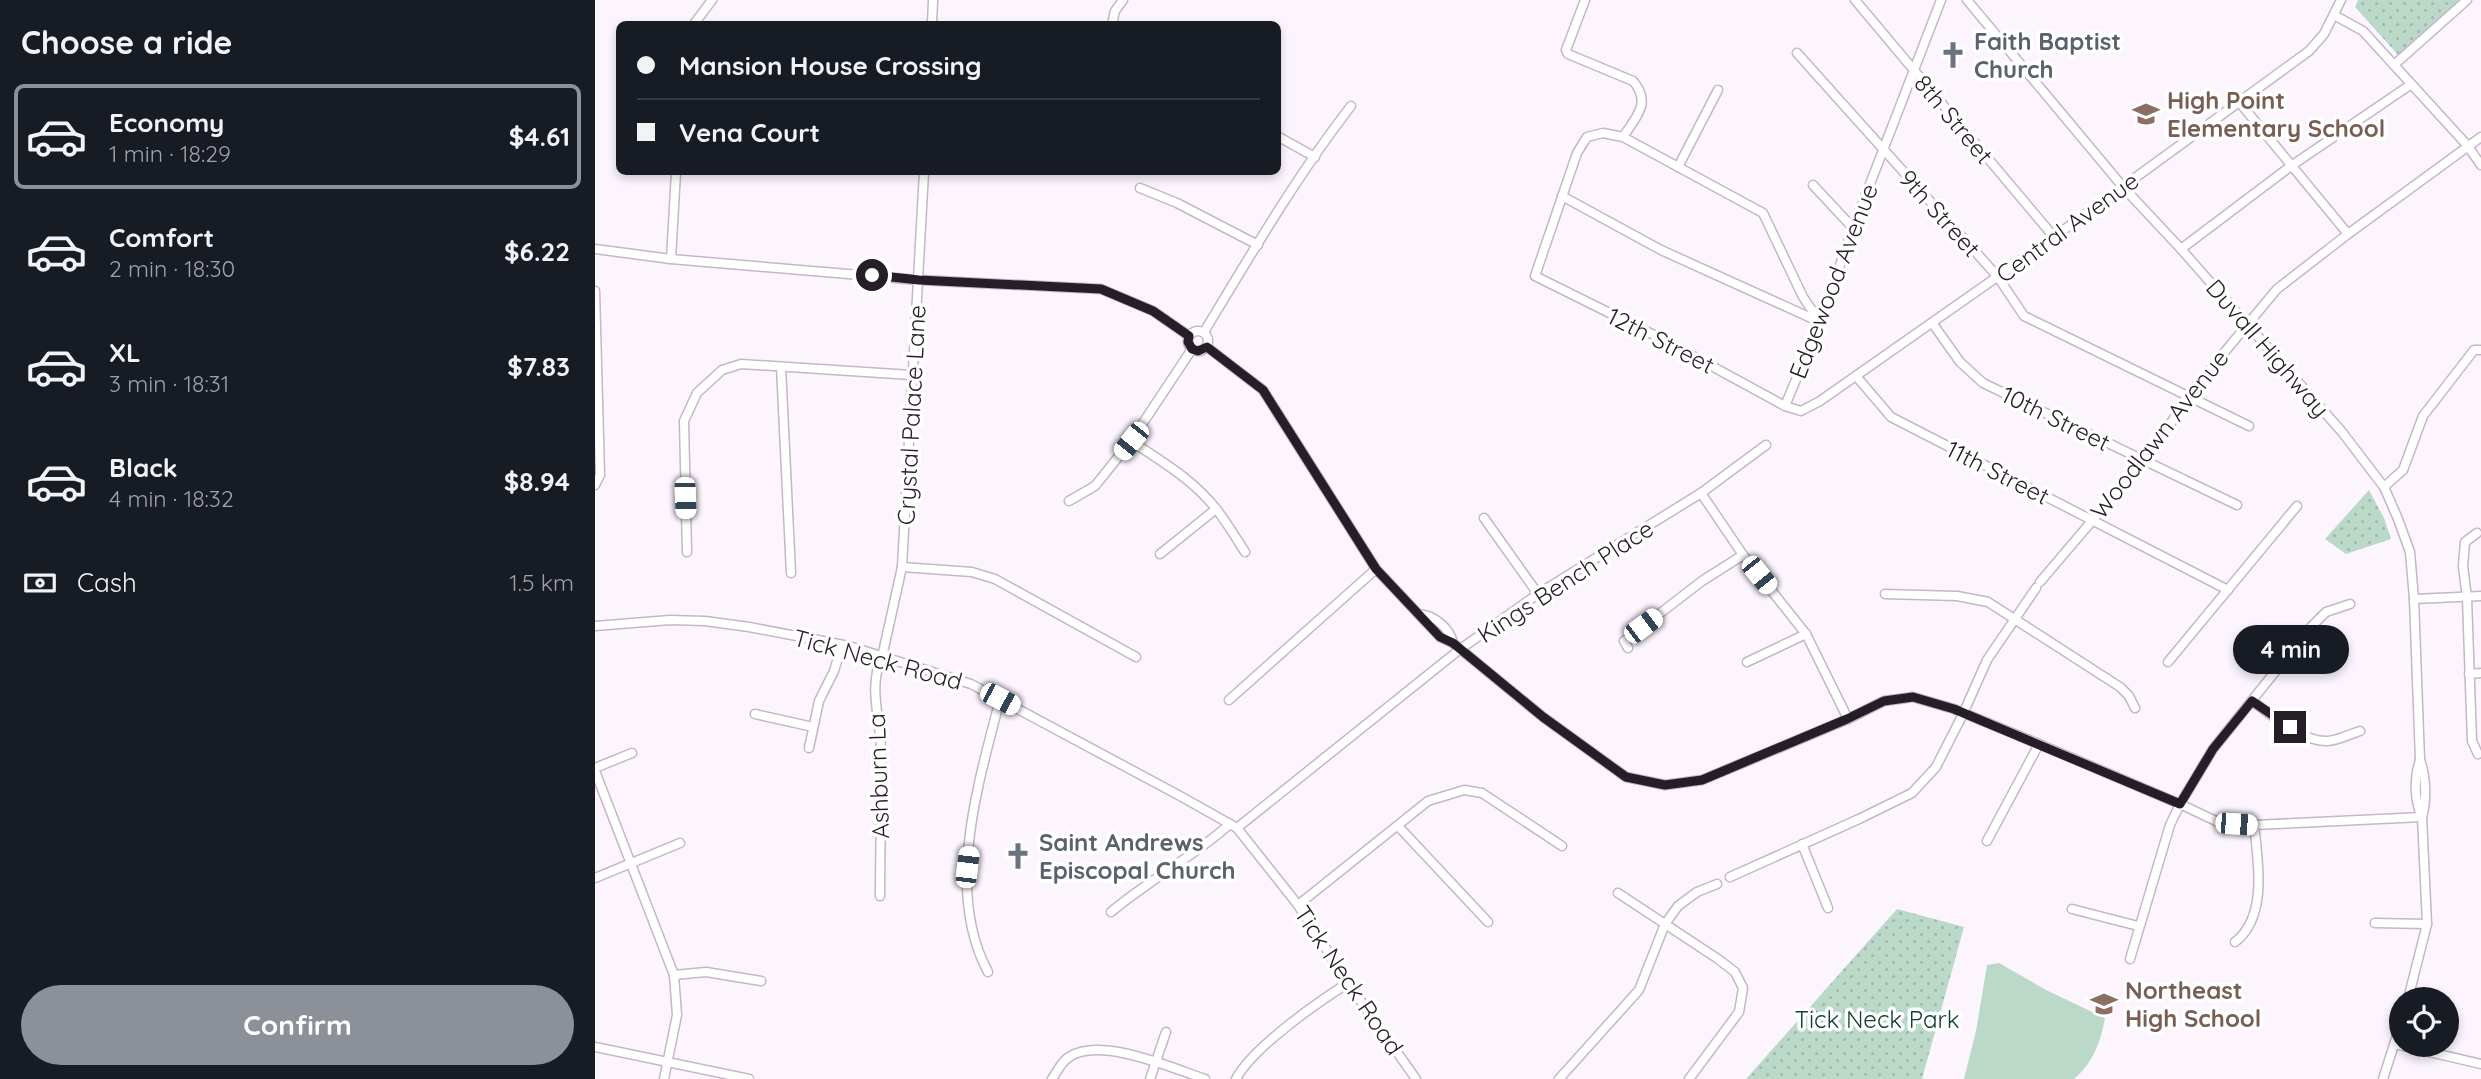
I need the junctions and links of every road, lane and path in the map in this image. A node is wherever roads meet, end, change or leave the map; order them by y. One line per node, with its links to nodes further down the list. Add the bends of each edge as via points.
1 (712, 0): 11 (street)
2 (933, 0): 12 (street)
3 (1122, 0): 13 (street)
4 (1585, 0): 21 (street, via 1566,50 1639,88 1641,108)
5 (1855, 0): 16 (street, 8th Street)
6 (1941, 0): 16 (street, Edgewood Avenue)
7 (1967, 0): 33 (street, Duvall Highway)
8 (2341, 0): 10 (street, Central Avenue)
9 (2467, 0): 15 (street)
10 (2333, 16): 15 (street, via 2363,31); 19 (street, Central Avenue, via 2309,51)
11 (696, 21)
12 (932, 21)
13 (1113, 21)
14 (1797, 53): 25 (street, 9th Street)
15 (2394, 65): 17 (street)
16 (1914, 71): 25 (street, Edgewood Avenue); 38 (street, 8th Street)
17 (2410, 85): 24 (street); 29 (street)
18 (1718, 90): 28 (street)
19 (2240, 103): 29 (street); 33 (street, Central Avenue)
20 (1351, 106): 26 (street)
21 (1623, 137): 28 (street); 35 (street, via 1603,133 1587,137)
22 (2481, 137): 24 (street, Woodlawn Avenue)
23 (1281, 138): 26 (street)
24 (2467, 145): 27 (street); 37 (street, Woodlawn Avenue)
25 (1883, 150): 36 (street, Edgewood Avenue); 43 (street, 9th Street)
26 (1315, 157): 39 (street)
27 (2481, 165)
28 (1678, 166): 46 (street, via 1763,213)
29 (2291, 166): 37 (street); 40 (street)
30 (676, 175): 42 (street)
31 (924, 175): 44 (street, Crystal Palace Lane)
32 (1813, 185): 36 (street)
33 (2123, 187): 38 (street, Central Avenue); 40 (street, Duvall Highway)
34 (1140, 188): 39 (street)
35 (1562, 196): 46 (street, via 1661,250); 58 (street, 12th Street, via 1535,276)
36 (1853, 228): 46 (street, Edgewood Avenue)
37 (2348, 233): 48 (street, Woodlawn Avenue, via 2277,289)
38 (2054, 237): 43 (street, Central Avenue)
39 (1258, 244): 49 (street)
40 (2181, 248): 48 (street, Duvall Highway)
41 (595, 249): 42 (street)
42 (671, 258): 44 (street)
43 (1998, 277): 47 (street, Central Avenue); 57 (street, 9th Street, via 2024,316)
44 (919, 280): 50 (street, via 1101,289 1153,311); 55 (street, Crystal Palace Lane)
45 (595, 290): 63 (street, via 600,475)
46 (1820, 322): 58 (street, Edgewood Avenue)
47 (1933, 324): 56 (street, Central Avenue); 62 (street, 10th Street, via 1960,362 1983,383)
48 (2246, 325): 57 (street, Woodlawn Avenue); 64 (street, Duvall Highway, via 2342,432)
49 (1204, 332): 50 (street, via 1194,331); 51 (street)
50 (1189, 336): 52 (street)
51 (1207, 347): 52 (street); 78 (street, via 1263,390)
52 (1192, 349): 60 (street)
53 (2481, 351): 64 (street, via 2474,350 2423,416 2403,470)
54 (781, 367): 55 (street); 73 (street, via 741,364 722,370 696,394 684,421); 79 (street)
55 (911, 375): 77 (street, Crystal Palace Lane)
56 (1856, 376): 58 (street, Central Avenue, via 1801,411); 71 (street, 11th Street, via 1891,417)
57 (2188, 397): 59 (street, 9th Street); 62 (street, Woodlawn Avenue)
58 (1785, 406)
59 (2249, 426)
60 (1131, 441): 66 (street, via 1095,486); 69 (street, via 1180,473)
61 (1766, 445): 65 (street, Kings Bench Place)
62 (2143, 461): 67 (street, 10th Street); 71 (street, Woodlawn Avenue)
63 (595, 485)
64 (2384, 487): 85 (street, Duvall Highway, via 2410,552)
65 (1701, 493): 76 (street); 81 (street, Kings Bench Place)
66 (1069, 501)
67 (2237, 505)
68 (2297, 506): 80 (street)
69 (1216, 509): 74 (street); 75 (street)
70 (1484, 518): 81 (street)
71 (2091, 520): 80 (street, 11th Street); 87 (street, Woodlawn Avenue)
72 (2477, 533): 84 (street, via 2465,542)
73 (687, 552)
74 (1245, 552)
75 (1160, 554)
76 (1743, 555): 89 (street); 92 (street, via 1624,641)
77 (902, 567): 93 (street, Crystal Palace Lane); 94 (street, via 972,572 995,579)
78 (1376, 569): 91 (street, via 1418,614 1429,615 1451,634); 100 (street)
79 (791, 573)
80 (2228, 590): 96 (street)
81 (1538, 594): 91 (street, Kings Bench Place)
82 (1885, 594): 87 (street, via 1957,596 1987,602)
83 (2481, 596): 84 (street)
84 (2467, 598): 85 (street); 98 (street)
85 (2414, 599): 114 (street, Duvall Highway, via 2420,760 2416,804)
86 (2350, 604): 101 (street, via 2326,612)
87 (2013, 619): 102 (street, via 2120,687); 104 (street, Woodlawn Avenue, via 1987,660)
88 (595, 626): 90 (street, Tick Neck Road, via 705,621)
89 (1807, 634): 95 (street); 105 (street)
90 (842, 645): 93 (street, Tick Neck Road); 106 (street)
91 (1456, 647): 105 (street, via 1626,777 1665,785 1702,780); 116 (street, Kings Bench Place)
92 (1629, 648)
93 (882, 657): 99 (street, Tick Neck Road, via 971,684); 127 (street, Ashburn La, via 875,695 881,744)
94 (1136, 657)
95 (1747, 662)
96 (2168, 662)
97 (2481, 673): 98 (street)
98 (2469, 674): 111 (street, via 2472,741)
99 (1000, 699): 116 (street, Tick Neck Road); 139 (street, via 977,792 967,867 969,919)
100 (1229, 700)
101 (2252, 701): 107 (street, via 2312,739 2328,741); 113 (street, via 2213,749)
102 (2135, 708)
103 (755, 714): 106 (street)
104 (1963, 714): 105 (street, via 1913,697 1884,701); 108 (street); 120 (street, Woodlawn Avenue, via 1936,766 1912,793)
105 (1847, 719)
106 (813, 727): 109 (street)
107 (2360, 731)
108 (2039, 744): 113 (street); 118 (street)
109 (809, 748)
110 (632, 753): 112 (street)
111 (2479, 754)
112 (595, 770): 122 (street)
113 (2180, 804): 115 (street, via 2218,822); 136 (street)
114 (2422, 817): 115 (street); 134 (street, Duvall Highway)
115 (2254, 825): 137 (street, via 2257,899 2248,929)
116 (1233, 826): 128 (street, Tick Neck Road); 131 (street, Kings Bench Place)
117 (1398, 826): 121 (street, via 1427,801 1464,790 1482,793); 128 (street); 132 (street)
118 (1987, 841)
119 (680, 843): 122 (street)
120 (1802, 844): 123 (street, Woodlawn Avenue); 129 (street)
121 (1562, 846)
122 (632, 864): 124 (street); 140 (street)
123 (1730, 877)
124 (595, 878)
125 (1717, 884): 135 (street, via 1678,906)
126 (1618, 893): 135 (street)
127 (880, 896)
128 (1298, 905): 142 (street, Tick Neck Road)
129 (1828, 908)
130 (2072, 909): 136 (street)
131 (1111, 912)
132 (1488, 922)
133 (2375, 922): 134 (street)
134 (2427, 924): 143 (street, Duvall Highway)
135 (1665, 925): 158 (street, via 1639,990); 159 (street, via 1735,972 1743,988 1739,1012)
136 (2138, 926): 138 (street)
137 (2235, 942)
138 (2130, 959)
139 (988, 972)
140 (674, 975): 141 (street, via 706,972); 148 (street, via 677,1015)
141 (761, 981)
142 (1348, 983): 156 (street, via 1269,1041); 157 (street, Tick Neck Road)
143 (2411, 987)
144 (1166, 1032): 149 (street)
145 (595, 1047): 148 (street)
146 (2391, 1057): 160 (street)
147 (2451, 1057): 150 (street)
148 (667, 1062): 151 (street); 152 (street)
149 (1154, 1062): 153 (street, via 1109,1051 1081,1052 1062,1063); 154 (street); 155 (street)
150 (2481, 1064)
151 (664, 1079)
152 (749, 1079)
153 (1052, 1079)
154 (1150, 1079)
155 (1205, 1079)
156 (1236, 1079)
157 (1416, 1079)
158 (1559, 1079)
159 (1689, 1079)
160 (2383, 1079)

